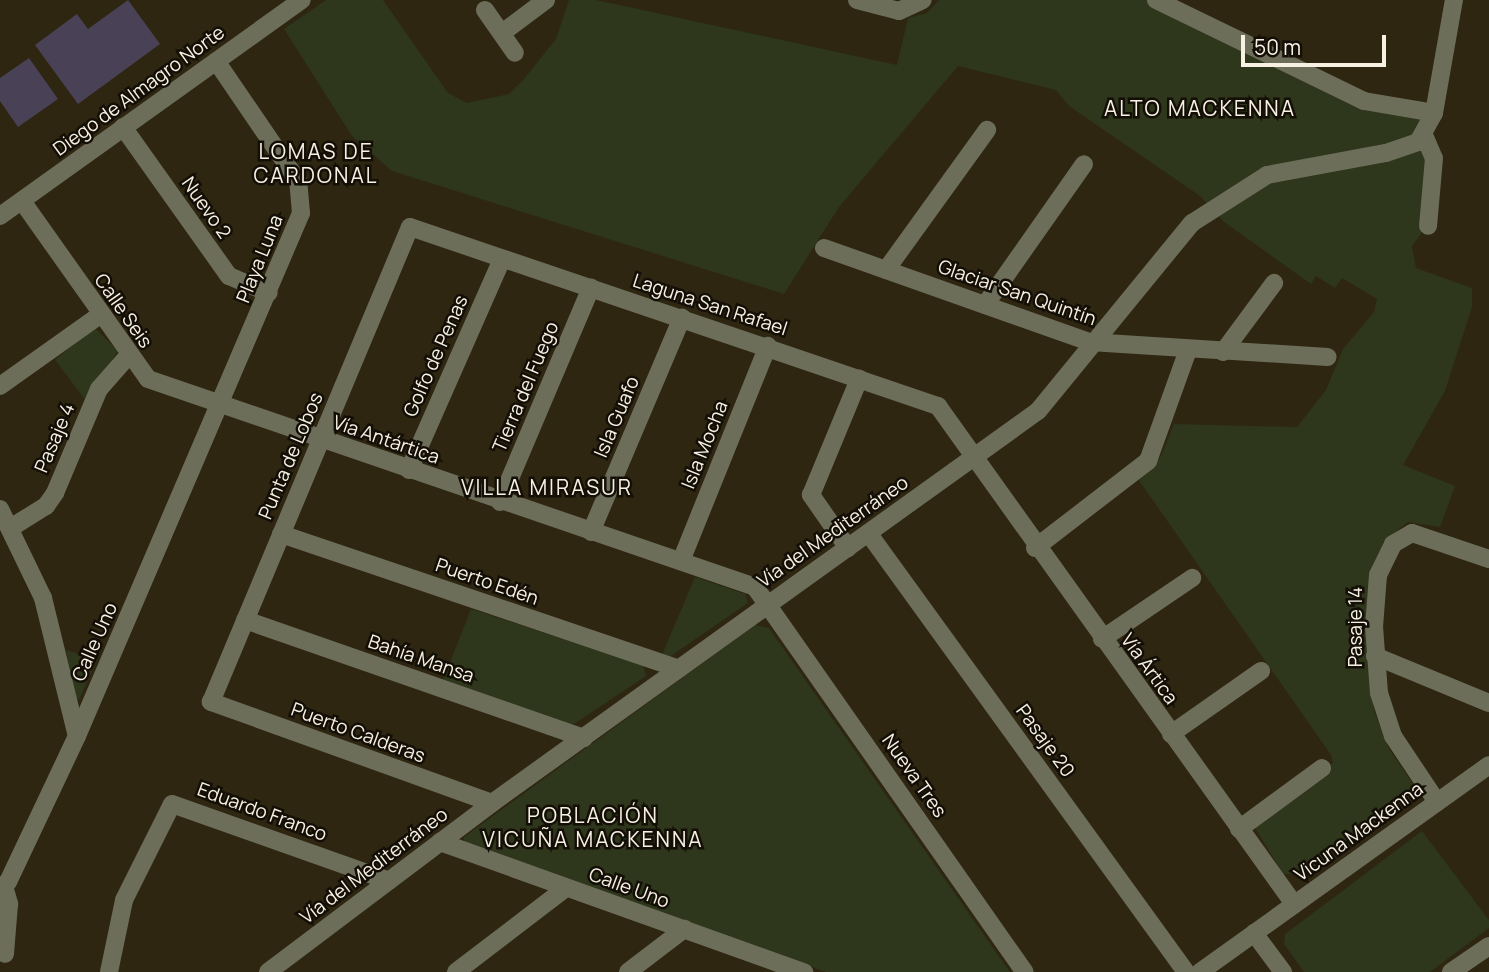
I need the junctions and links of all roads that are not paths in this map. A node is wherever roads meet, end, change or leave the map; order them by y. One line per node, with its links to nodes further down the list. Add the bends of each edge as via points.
1 (302, 0): 10 (street, Diego de Almagro Norte)
2 (546, 0): 8 (street)
3 (857, 0): 4 (street, via 899,11)
4 (923, 0)
5 (1156, 0): 11 (street, via 1364,101)
6 (1454, 0): 11 (street)
7 (485, 10): 8 (street)
8 (502, 33): 9 (street)
9 (515, 53)
10 (216, 61): 12 (street, Diego de Almagro Norte); 25 (street, Playa Luna, via 300,190 298,224)
11 (1434, 113): 14 (street)
12 (123, 127): 16 (street, Diego de Almagro Norte); 25 (street, Nuevo 2, via 229,276)
13 (987, 130): 22 (street)
14 (1424, 135): 18 (street, via 1434,158); 29 (street, Vía del Mediterráneo, via 1409,148 1267,175 1242,189 1178,236)
15 (1084, 164): 26 (street)
16 (22, 201): 17 (street, Diego de Almagro Norte); 27 (street, Calle Seis)
17 (0, 216)
18 (1428, 226)
19 (410, 227): 21 (street, Laguna San Rafael); 38 (street, Punta de Lobos)
20 (824, 248): 22 (street, Glaciar San Quintín)
21 (502, 259): 24 (street, Laguna San Rafael); 40 (street, Golfo de Penas)
22 (886, 270): 26 (street, Glaciar San Quintín)
23 (1274, 283): 32 (street)
24 (591, 288): 28 (street, Laguna San Rafael); 41 (street, Tierra del Fuego)
25 (269, 293): 37 (street, Playa Luna)
26 (985, 305): 29 (street, Glaciar San Quintín)
27 (100, 315): 33 (street, Calle Seis); 36 (street)
28 (682, 318): 30 (street, Laguna San Rafael); 44 (street, Isla Guafo)
29 (1090, 342): 31 (street, Glaciar San Quintín); 39 (street, Vía del Mediterráneo, via 1051,400)
30 (768, 346): 35 (street, Laguna San Rafael); 50 (street, Isla Mocha)
31 (1188, 350): 32 (street, Glaciar San Quintín); 48 (street, via 1148,461)
32 (1223, 352): 34 (street, Glaciar San Quintín)
33 (128, 356): 37 (street, Calle Seis, via 148,379); 43 (street, Pasaje 4, via 99,388 55,493 46,506)
34 (1328, 357)
35 (859, 379): 39 (street, Laguna San Rafael, via 938,406); 47 (street, via 811,495)
36 (0, 386)
37 (221, 408): 38 (street, Vía Antártica); 61 (street, Calle Uno)
38 (320, 440): 40 (street, Vía Antártica); 45 (street, Punta de Lobos)
39 (971, 458): 46 (street, Vía del Mediterráneo); 48 (street, Vía Ártica)
40 (409, 470): 41 (street, Vía Antártica)
41 (500, 502): 44 (street, Vía Antártica)
42 (0, 509): 43 (street)
43 (12, 527): 61 (street, via 43,598)
44 (590, 532): 50 (street, Vía Antártica)
45 (281, 534): 53 (street, Punta de Lobos); 56 (street, Puerto Edén)
46 (869, 534): 47 (street, Vía del Mediterráneo); 83 (street, Pasaje 20)
47 (848, 548): 52 (street, Vía del Mediterráneo)
48 (1035, 548): 54 (street, Vía Ártica)
49 (1489, 559): 55 (street, Pasaje 14, via 1420,533 1400,538 1378,575)
50 (681, 561): 52 (street, Vía Antártica, via 750,584)
51 (1192, 578): 54 (street)
52 (769, 603): 56 (street, Vía del Mediterráneo); 82 (street, Nueva Tres)
53 (245, 620): 58 (street, Punta de Lobos); 62 (street, Bahía Mansa)
54 (1102, 639): 60 (street, Vía Ártica)
55 (1374, 656): 59 (street); 66 (street, Pasaje 14, via 1379,693 1393,736)
56 (679, 669): 62 (street, Vía del Mediterráneo)
57 (1261, 671): 60 (street)
58 (211, 702): 65 (street, Puerto Calderas)
59 (1489, 703)
60 (1171, 734): 67 (street, Vía Ártica)
61 (77, 736): 70 (street, Calle Uno)
62 (584, 738): 65 (street, Vía del Mediterráneo)
63 (1489, 765): 66 (street, Vicuna Mackenna)
64 (1322, 768): 67 (street)
65 (492, 803): 68 (street, Vía del Mediterráneo)
66 (1437, 803): 72 (street, Vicuna Mackenna)
67 (1239, 829): 72 (street, Vía Ártica)
68 (440, 842): 69 (street, Vía del Mediterráneo); 71 (street, Calle Uno)
69 (389, 881): 77 (street, Eduardo Franco, via 172,804 124,900); 78 (street, Vía del Mediterráneo)
70 (2, 886): 76 (street, via 9,904)
71 (566, 888): 73 (street, Calle Uno); 79 (street)
72 (1294, 904): 74 (street, Vicuna Mackenna)
73 (684, 929): 80 (street); 81 (street, Calle Uno)
74 (1254, 933): 84 (street, Vicuna Mackenna); 85 (street)
75 (1489, 946): 86 (street)
76 (5, 954)
77 (109, 972)
78 (268, 972)
79 (456, 972)
80 (628, 972)
81 (802, 972)
82 (1025, 972)
83 (1186, 972)
84 (1200, 972)
85 (1283, 972)
86 (1451, 972)

